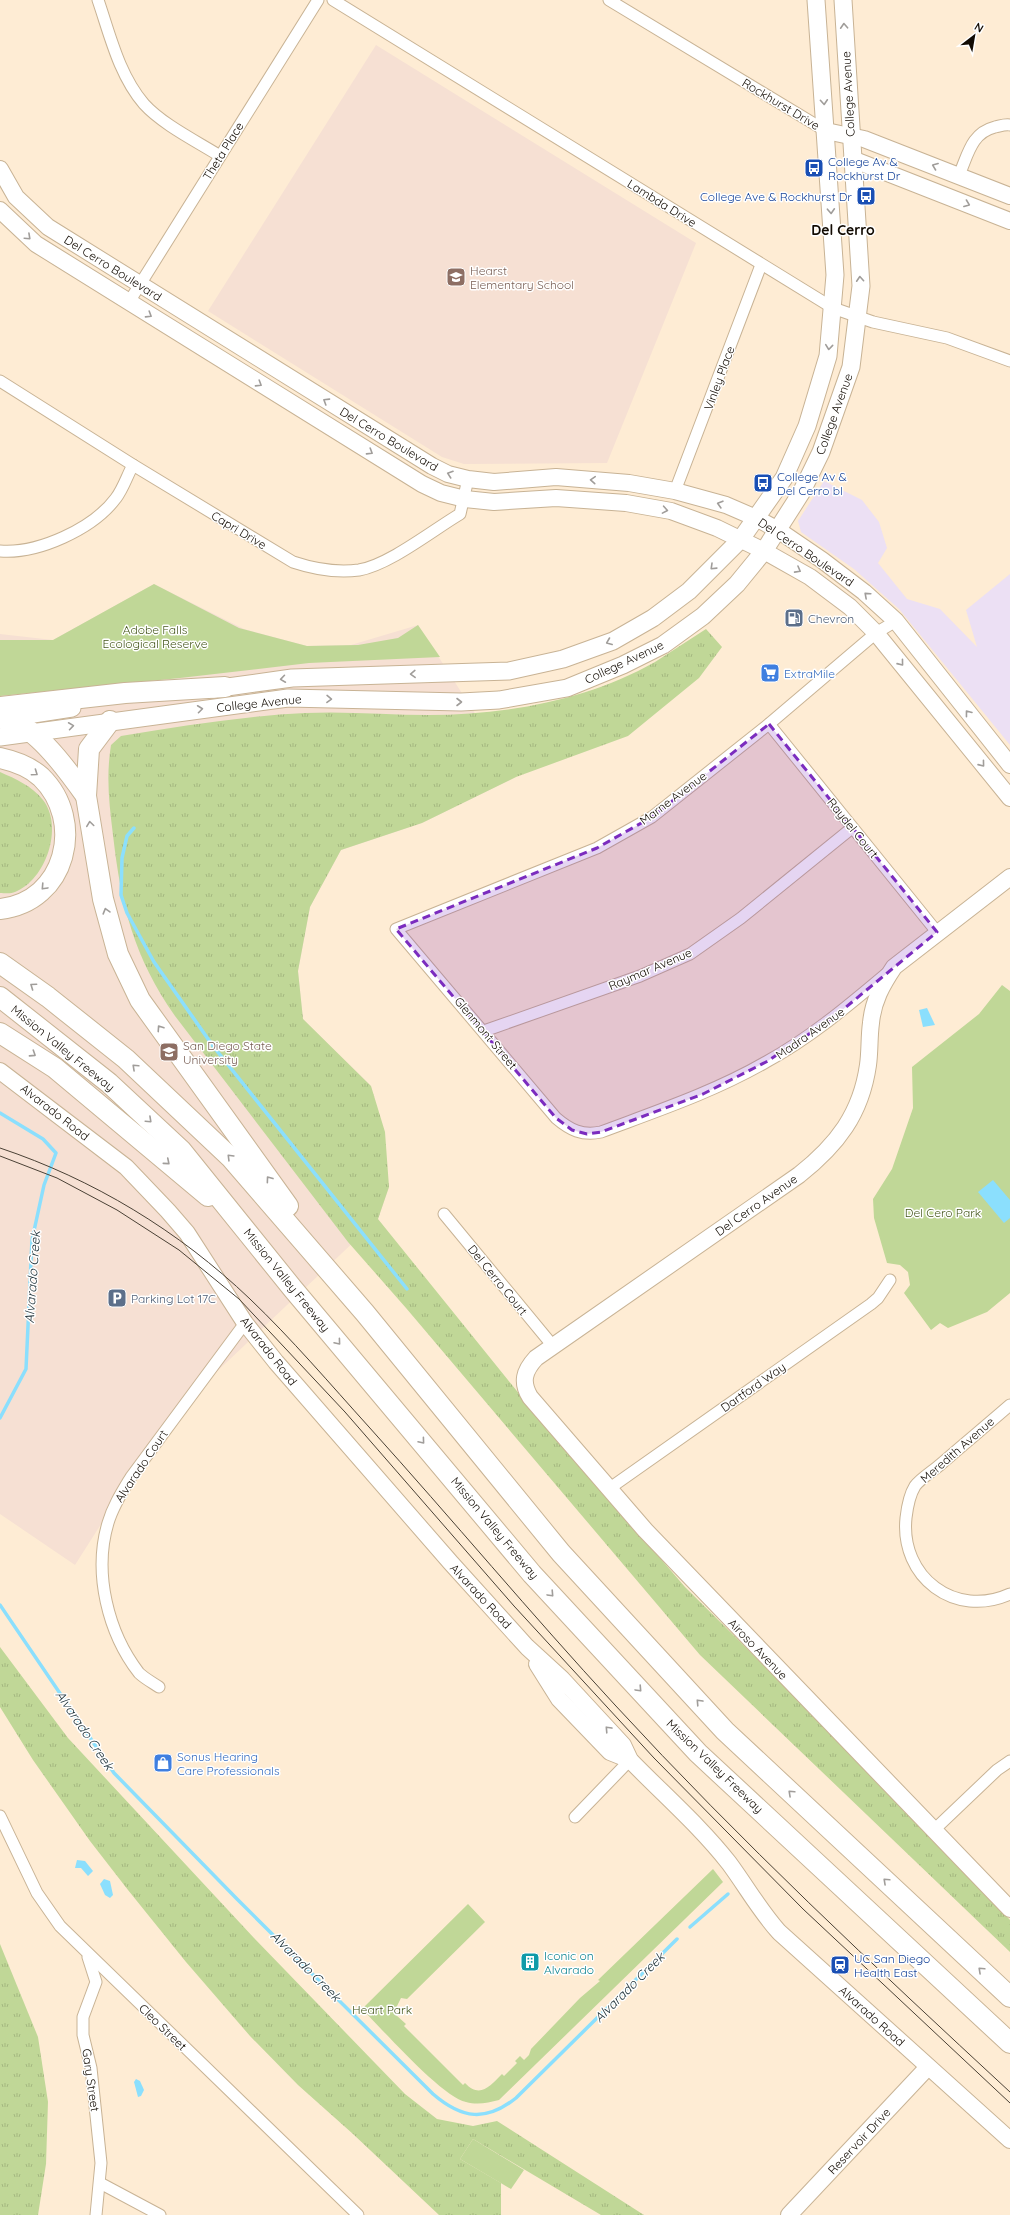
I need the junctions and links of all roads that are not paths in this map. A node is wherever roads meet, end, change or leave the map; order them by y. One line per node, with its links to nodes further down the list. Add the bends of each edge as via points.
1 (98, 0): 10 (street, via 121,65 131,87 144,104)
2 (318, 0): 10 (street, Theta Place)
3 (333, 0): 17 (street, Lambda Drive)
4 (609, 0): 8 (street, Rockhurst Drive)
5 (816, 0): 8 (main road, College Avenue, one-way to 8)
6 (843, 0): 9 (main road, College Avenue, one-way to 6)
7 (1010, 125): 13 (street, via 986,129 975,137)
8 (826, 131): 9 (street, Rockhurst Drive); 20 (main road, College Avenue, one-way to 20, via 835,275)
9 (850, 135): 11 (main road, College Avenue); 13 (street, Rockhurst Drive, one-way to 9)
10 (220, 156): 18 (street, Theta Place)
11 (852, 159): 16 (street, one-way to 16); 21 (main road, College Avenue, one-way to 11, via 860,286)
12 (0, 169): 18 (street, Del Cerro Boulevard, via 16,197 48,227)
13 (960, 175): 14 (street, Rockhurst Drive)
14 (1010, 196)
15 (0, 210): 19 (street, Del Cerro Boulevard, one-way to 19, via 36,244)
16 (1010, 221)
17 (761, 265): 20 (street, Lambda Drive); 26 (street, Vinley Place)
18 (140, 285): 19 (street, Theta Place); 25 (street, Del Cerro Boulevard, one-way to 18, via 448,474 432,466)
19 (129, 302): 27 (street, Del Cerro Boulevard, one-way to 27, via 422,484 441,493)
20 (833, 308): 21 (street, Lambda Drive); 28 (main road, College Avenue, one-way to 28, via 828,356 807,426 784,478)
21 (857, 318): 22 (street, Lambda Drive, via 947,338); 29 (main road, College Avenue, via 851,367 830,428 813,470)
22 (1010, 361)
23 (0, 381): 24 (street, Capri Drive)
24 (133, 465): 27 (street, Capri Drive, via 293,562 318,570 359,570 386,560 460,514); 31 (street, via 116,498 95,518 73,533 48,543 10,552)
25 (468, 479): 26 (street, Del Cerro Boulevard, one-way to 25, via 629,483 556,477 494,482); 27 (street, Capri Drive)
26 (675, 491): 28 (street, Del Cerro Boulevard, one-way to 26, via 726,505)
27 (465, 499): 30 (street, Del Cerro Boulevard, one-way to 30, via 494,502 556,498 626,503 671,511)
28 (756, 518): 29 (street, Del Cerro Boulevard); 30 (main road, College Avenue)
29 (778, 530): 32 (main road, College Avenue); 33 (street, Del Cerro Boulevard, one-way to 29, via 864,592)
30 (741, 539): 32 (street, Del Cerro Boulevard); 35 (main road, College Avenue, one-way to 35, via 689,591 653,618 613,641 563,659 509,671 292,678)
31 (0, 551)
32 (764, 551): 34 (street, Del Cerro Boulevard, one-way to 34, via 810,577 850,607); 37 (main road, College Avenue, one-way to 32, via 288,698 484,701 567,688 663,645 703,616)
33 (896, 621): 34 (street, Marne Avenue); 41 (street, Del Cerro Boulevard, one-way to 33)
34 (876, 633): 38 (street, Marne Avenue); 43 (street, Del Cerro Boulevard, one-way to 43)
35 (225, 687): 36 (highway, via 125,693)
36 (1, 720): 39 (highway, via 21,725)
37 (110, 721): 39 (main road, College Avenue, one-way to 37); 42 (highway, via 89,749)
38 (768, 724): 44 (street, Raydel Court); 47 (street, Marne Avenue, via 652,817 597,848)
39 (32, 733): 42 (highway)
40 (0, 758): 46 (highway, one-way to 46, via 28,768 40,776 54,792 61,806 66,840 64,853 53,878 39,893 20,904)
41 (1010, 765)
42 (86, 796): 59 (highway, one-way to 42, via 140,1000 118,954 103,899)
43 (1010, 798)
44 (852, 828): 48 (street, Raydel Court); 52 (street, Raymar Avenue, via 741,918 690,954 640,976)
45 (1010, 877): 48 (street, Madra Avenue)
46 (0, 909)
47 (396, 929): 52 (street, Glenmont Street)
48 (937, 932): 50 (street, Madra Avenue)
49 (0, 963): 59 (highway, one-way to 49, via 231,1158 126,1059 48,997)
50 (894, 967): 55 (street, Madra Avenue, via 829,1021 786,1050 737,1078 703,1094 602,1132); 61 (street, Del Cerro Avenue, via 877,995 870,1023 866,1079 856,1109 840,1137 799,1175)
51 (0, 997): 57 (highway, Mission Valley Freeway, one-way to 57, via 109,1083 182,1150)
52 (484, 1031): 55 (street, Glenmont Street, via 556,1118)
53 (0, 1033): 57 (highway, one-way to 57, via 55,1068)
54 (0, 1071): 60 (street, Alvarado Road, via 126,1167 154,1195 187,1232)
55 (580, 1133)
56 (444, 1214): 61 (street, Del Cerro Court)
57 (242, 1225): 75 (highway, Mission Valley Freeway, one-way to 75, via 532,1574 698,1753)
58 (890, 1280): 64 (street, Dartford Way, via 871,1304)
59 (365, 1313): 74 (highway, one-way to 59, via 725,1731 561,1553)
60 (245, 1323): 66 (street, Alvarado Court, via 131,1477 107,1524 103,1548 104,1590 117,1637 140,1674); 67 (street, Alvarado Road, via 446,1558 623,1745)
61 (553, 1346): 62 (street, Del Cerro Avenue, via 536,1358)
62 (524, 1376): 64 (street, Airoso Avenue, via 525,1390 530,1397)
63 (1010, 1405): 65 (street, Meredith Avenue, via 916,1486 908,1509 905,1532 916,1569 935,1588 948,1596 979,1602)
64 (610, 1488): 71 (street, Airoso Avenue, via 681,1567)
65 (1010, 1594)
66 (159, 1687)
67 (630, 1760): 70 (street); 76 (street, Alvarado Road, via 708,1839 729,1864 763,1915 779,1932)
68 (1010, 1761): 71 (street, via 997,1770)
69 (0, 1816): 73 (street, Cleo Street, via 37,1893 60,1926)
70 (575, 1817)
71 (934, 1830): 72 (street, Airoso Avenue)
72 (1010, 1909)
73 (82, 1950): 78 (street, Gary Street, via 91,1961 96,1982 83,2017 101,2163); 81 (street, Cleo Street)
74 (1010, 1997)
75 (1010, 2043)
76 (928, 2067): 77 (street, Alvarado Road); 82 (street, Reservoir Drive)
77 (1010, 2140)
78 (100, 2183): 79 (street, Gary Street); 80 (street)
79 (96, 2215)
80 (160, 2215)
81 (358, 2215)
82 (789, 2215)

